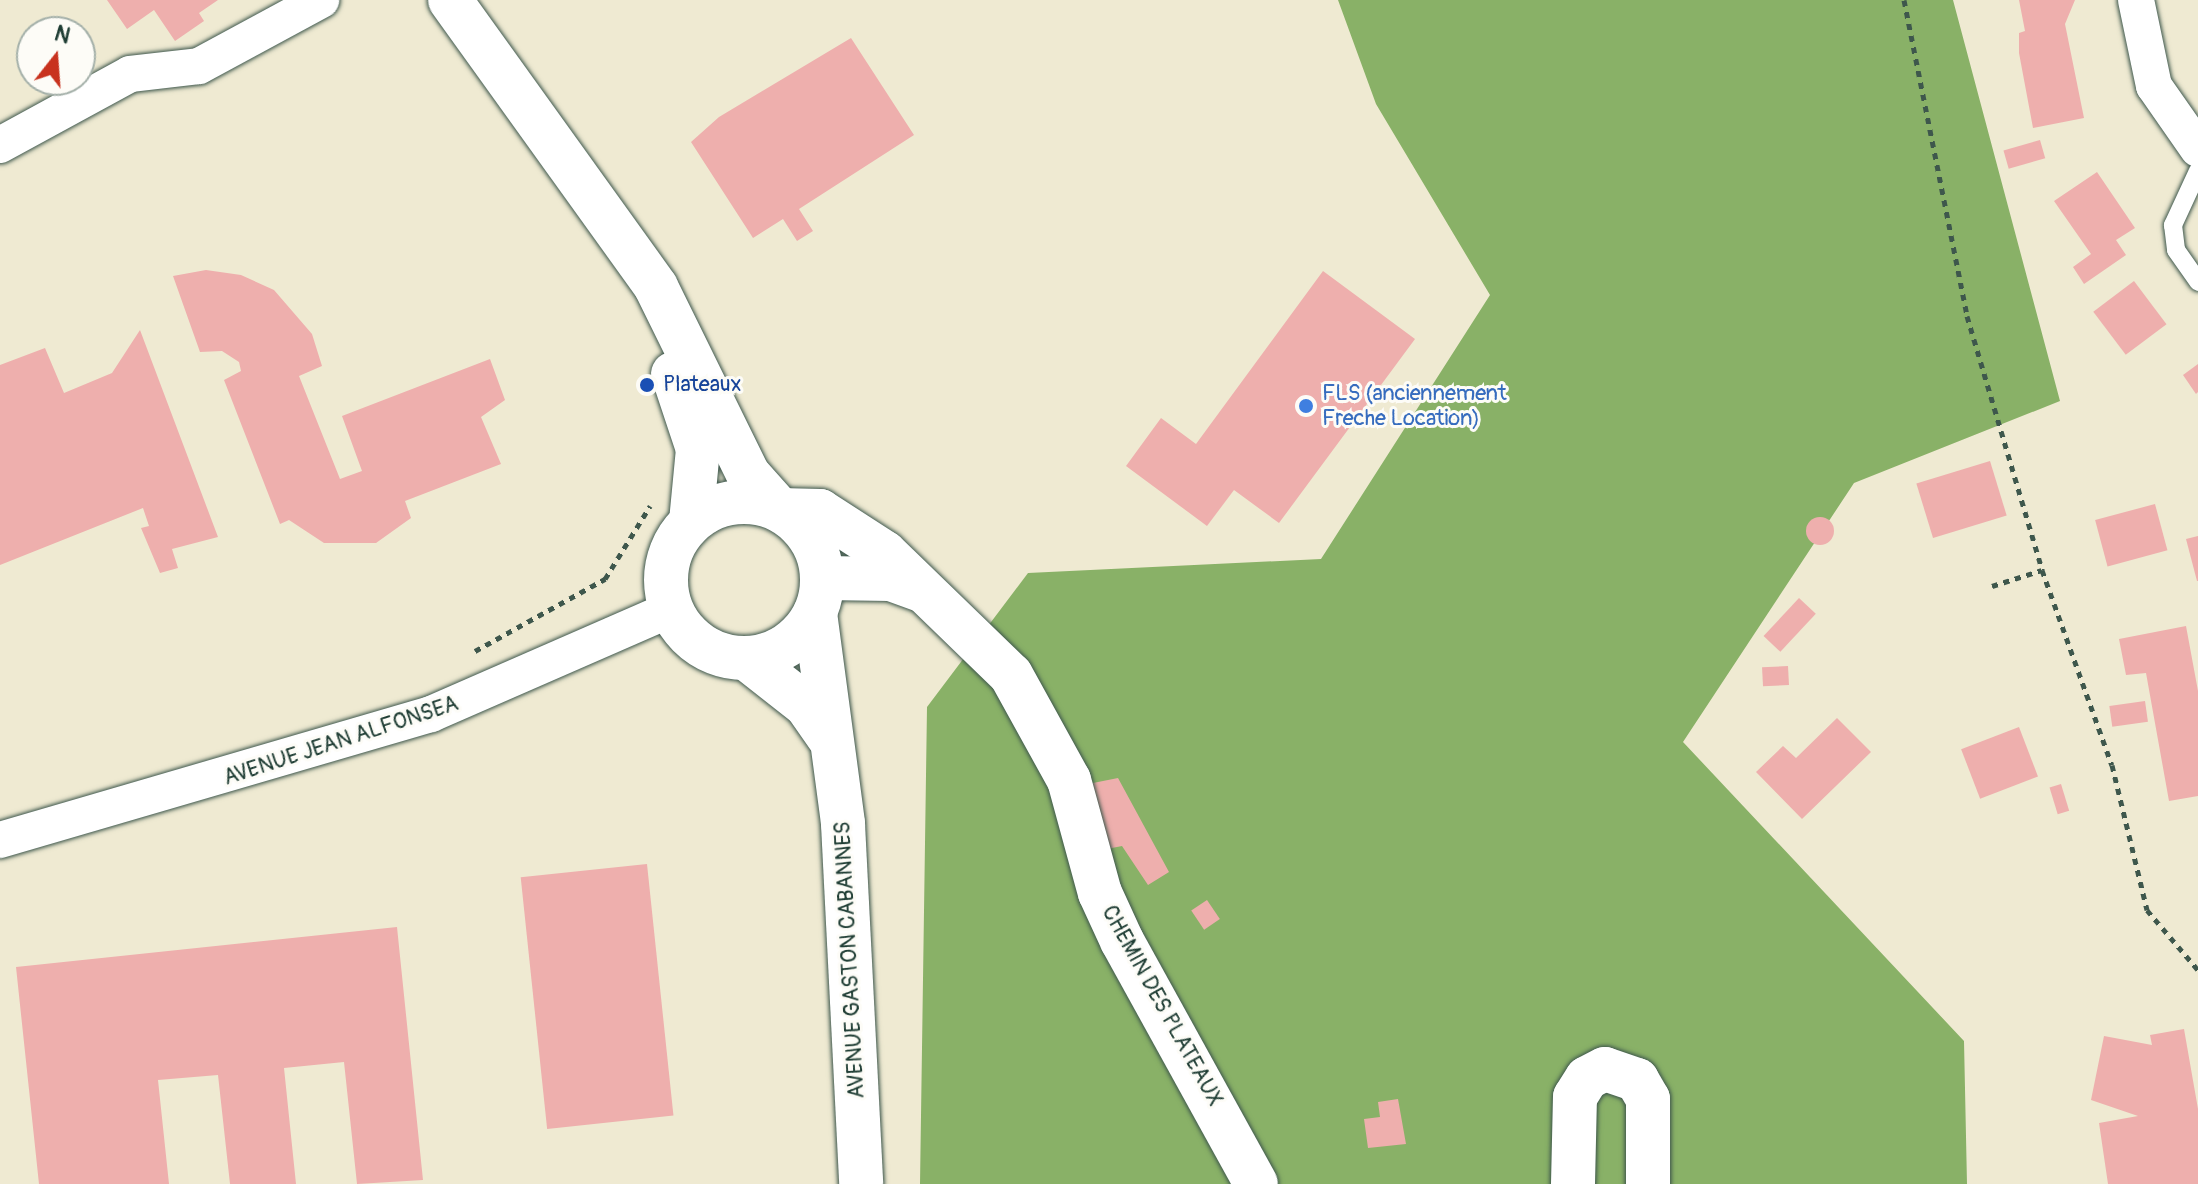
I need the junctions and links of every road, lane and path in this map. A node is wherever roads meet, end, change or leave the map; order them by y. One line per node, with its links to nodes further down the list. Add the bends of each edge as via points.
1 (321, 0): 6 (street, via 199,66 130,74)
2 (450, 0): 5 (main road)
3 (1904, 0): 13 (path, via 1967,316)
4 (2136, 0): 7 (street, via 2154,86)
5 (547, 140): 11 (main road, via 604,208 656,287 700,365 739,461); 12 (main road, via 689,415 698,449)
6 (0, 145)
7 (2198, 149)
8 (2198, 171): 9 (lane, via 2173,225 2176,250)
9 (2198, 282)
10 (659, 492): 17 (path, via 605,579)
11 (780, 510): 12 (main road, via 733,502); 14 (main road, via 810,538)
12 (691, 522): 16 (main road, via 668,563)
13 (2042, 570): 15 (path); 21 (path, via 2112,765 2147,910)
14 (838, 577): 18 (main road, via 787,645); 19 (main road, AVENUE GASTON CABANNES); 23 (main road, CHEMIN DES PLATEAUX, via 922,590 1011,675 1044,725 1069,780 1100,893)
15 (1992, 586)
16 (671, 609): 18 (main road, via 701,645); 20 (street, AVENUE JEAN ALFONSEA, via 431,714)
17 (467, 655)
18 (746, 658): 19 (main road, AVENUE GASTON CABANNES, via 806,705)
19 (828, 737): 22 (main road, AVENUE GASTON CABANNES, via 843,824)
20 (0, 840)
21 (2198, 970)
22 (861, 1184)
23 (1256, 1184)
24 (1573, 1184): 25 (main road, via 1575,1097 1587,1078 1605,1069 1637,1080 1648,1099)
25 (1648, 1184)

